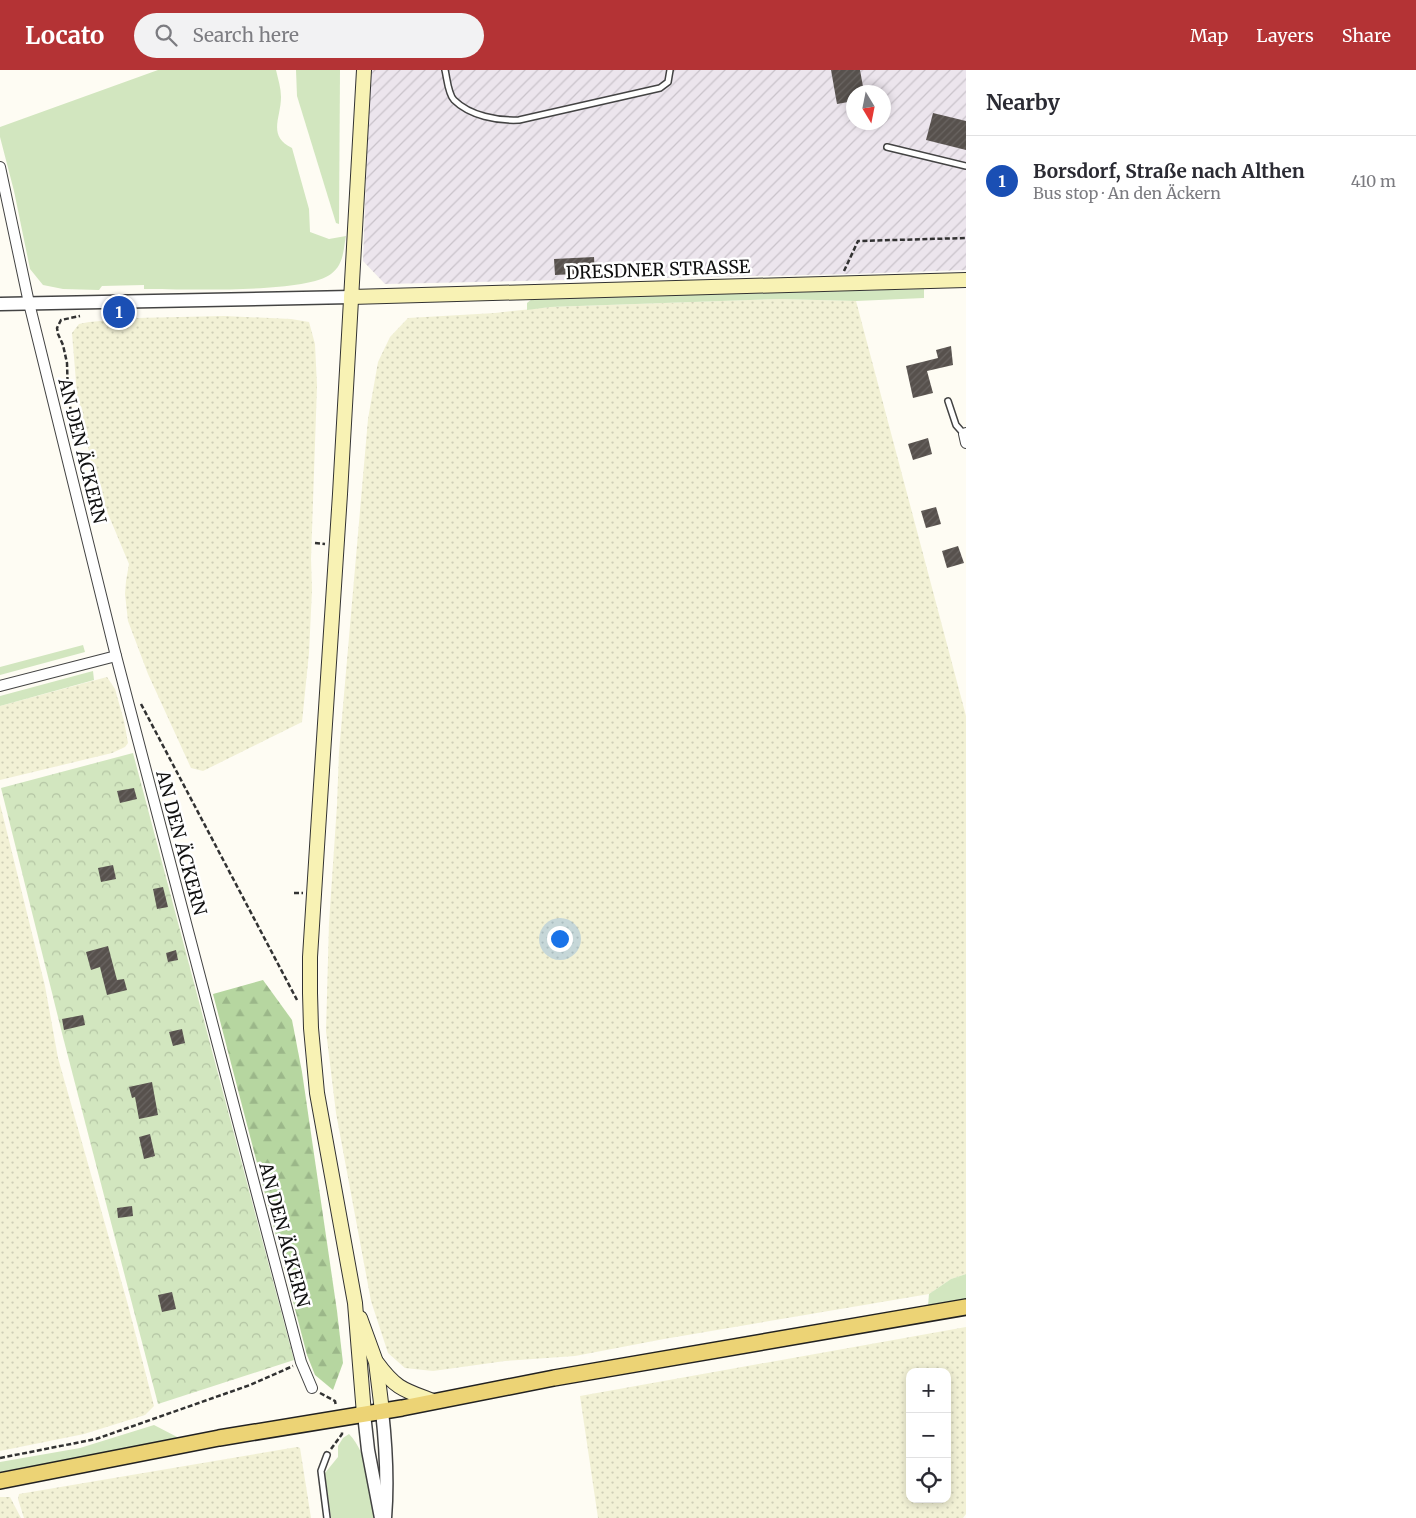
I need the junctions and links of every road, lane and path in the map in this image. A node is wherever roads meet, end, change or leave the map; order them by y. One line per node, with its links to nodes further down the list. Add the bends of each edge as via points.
1 (364, 70): 10 (main road)
2 (445, 70): 3 (lane, via 453,99 470,111 501,120 519,120 660,88 668,82)
3 (670, 70)
4 (887, 147): 5 (lane)
5 (966, 166)
6 (0, 167): 11 (street, AN DEN ÄCKERN)
7 (966, 238): 8 (path, via 858,241)
8 (848, 262)
9 (966, 280): 10 (main road, DRESDNER STRASSE)
10 (351, 297): 11 (street); 21 (main road, via 310,993 317,1093)
11 (28, 303): 12 (street); 16 (street, AN DEN ÄCKERN)
12 (0, 304)
13 (83, 316): 16 (path, via 61,320 57,328 65,354 68,397 76,434 76,440)
14 (948, 401): 15 (lane, via 956,425)
15 (965, 436)
16 (64, 445): 17 (street, AN DEN ÄCKERN)
17 (116, 656): 18 (street); 23 (street, AN DEN ÄCKERN)
18 (0, 686)
19 (138, 699): 20 (path)
20 (298, 1002)
21 (355, 1303): 24 (main road); 28 (main road)
22 (966, 1307): 26 (main road)
23 (301, 1362): 25 (street, AN DEN ÄCKERN); 31 (path, via 250,1385 96,1438)
24 (376, 1362): 26 (main road, via 389,1379 404,1390); 27 (main road)
25 (312, 1388): 29 (path, via 335,1401)
26 (433, 1401): 27 (main road)
27 (382, 1411): 28 (main road); 34 (street, via 387,1494)
28 (364, 1414): 29 (main road); 34 (street, via 368,1450)
29 (339, 1418): 30 (path, via 342,1434); 32 (main road)
30 (327, 1455): 33 (lane, via 321,1471)
31 (0, 1458)
32 (0, 1480)
33 (327, 1518)
34 (383, 1518)

